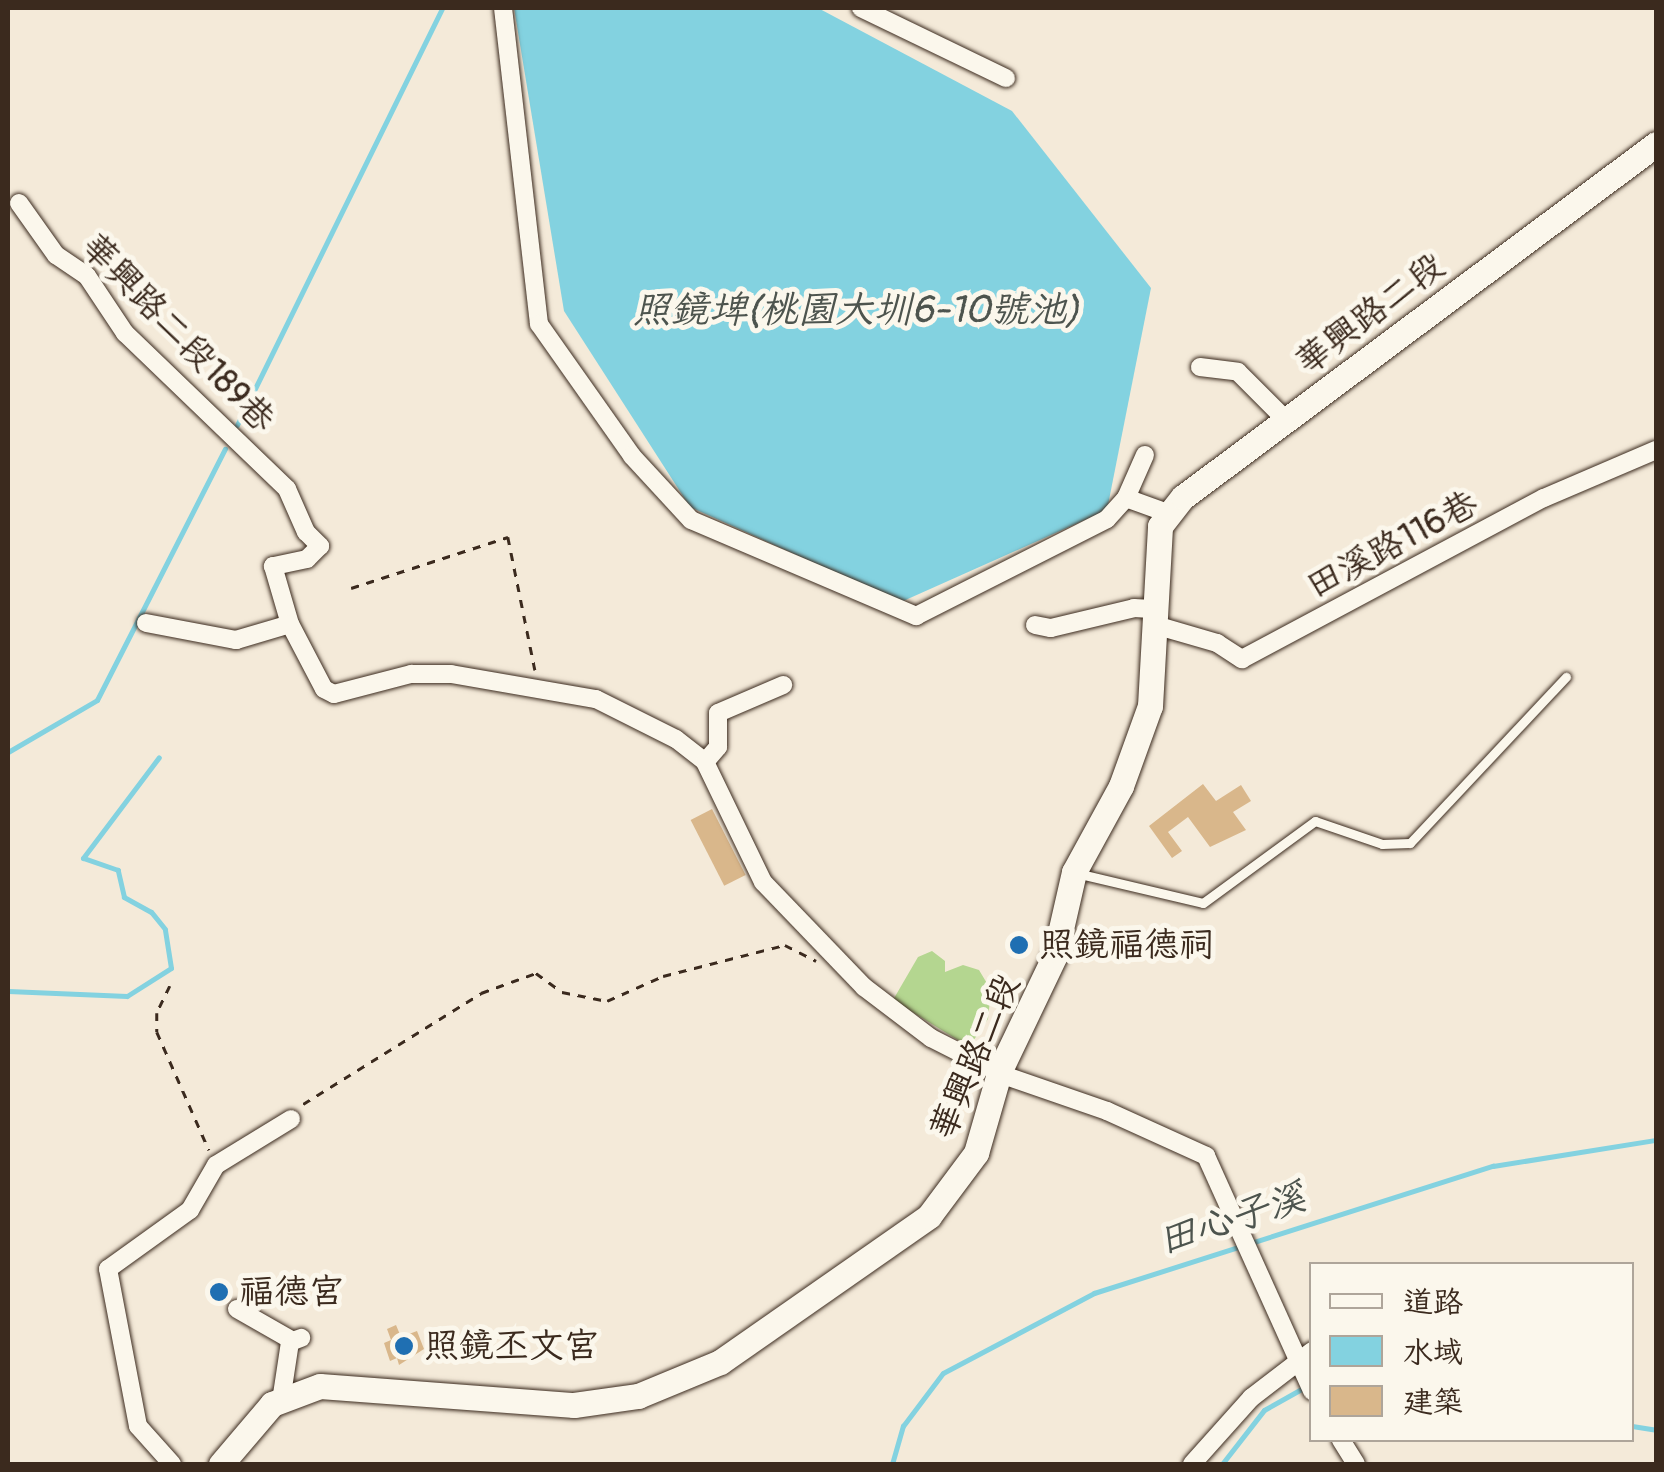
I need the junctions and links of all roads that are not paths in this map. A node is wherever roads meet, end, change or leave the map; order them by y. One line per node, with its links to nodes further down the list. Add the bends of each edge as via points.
1 (503, 8): 10 (street, via 539,324 632,456 691,520 916,616 1106,518)
2 (862, 8): 3 (street)
3 (1006, 78)
4 (1656, 144): 7 (street, 華興路二段)
5 (19, 203): 14 (street, 華興路二段189巷, via 56,256 87,276 126,333 287,489 320,546 307,559 273,566)
6 (1200, 367): 7 (street, via 1238,372)
7 (1286, 420): 11 (street, 華興路二段)
8 (1656, 450): 12 (street, 田溪路116巷, via 1544,498 1242,659)
9 (1145, 455): 10 (street)
10 (1126, 498): 11 (street)
11 (1170, 514): 12 (street, 華興路二段, via 1160,526)
12 (1156, 617): 15 (street, via 1134,608 1051,628); 19 (street, 華興路二段, via 1150,706 1121,786)
13 (146, 623): 14 (street, via 236,640)
14 (290, 624): 18 (street, 華興路二段189巷, via 324,689 334,694 424,674 596,700)
15 (1035, 625)
16 (1566, 676): 19 (lane, via 1410,843 1382,844 1315,821 1204,903)
17 (784, 685): 18 (street, via 718,713 718,747)
18 (705, 762): 20 (street, 華興路二段189巷, via 763,882 837,958 931,1038)
19 (1074, 872): 20 (street, 華興路二段, via 1056,956)
20 (1000, 1070): 23 (street, 華興路二段189巷, via 1206,1156 1251,1268); 24 (street, 華興路二段, via 976,1153 929,1216 720,1362 638,1396 574,1404 320,1386)
21 (292, 1118): 26 (street, via 216,1165 190,1210 108,1269 138,1426)
22 (237, 1309): 24 (street, via 297,1339)
23 (1305, 1370): 28 (street, via 1251,1398)
24 (281, 1401): 27 (street, 華興路二段)
25 (1342, 1442): 29 (street)
26 (172, 1464)
27 (221, 1464)
28 (1192, 1464)
29 (1356, 1464)

